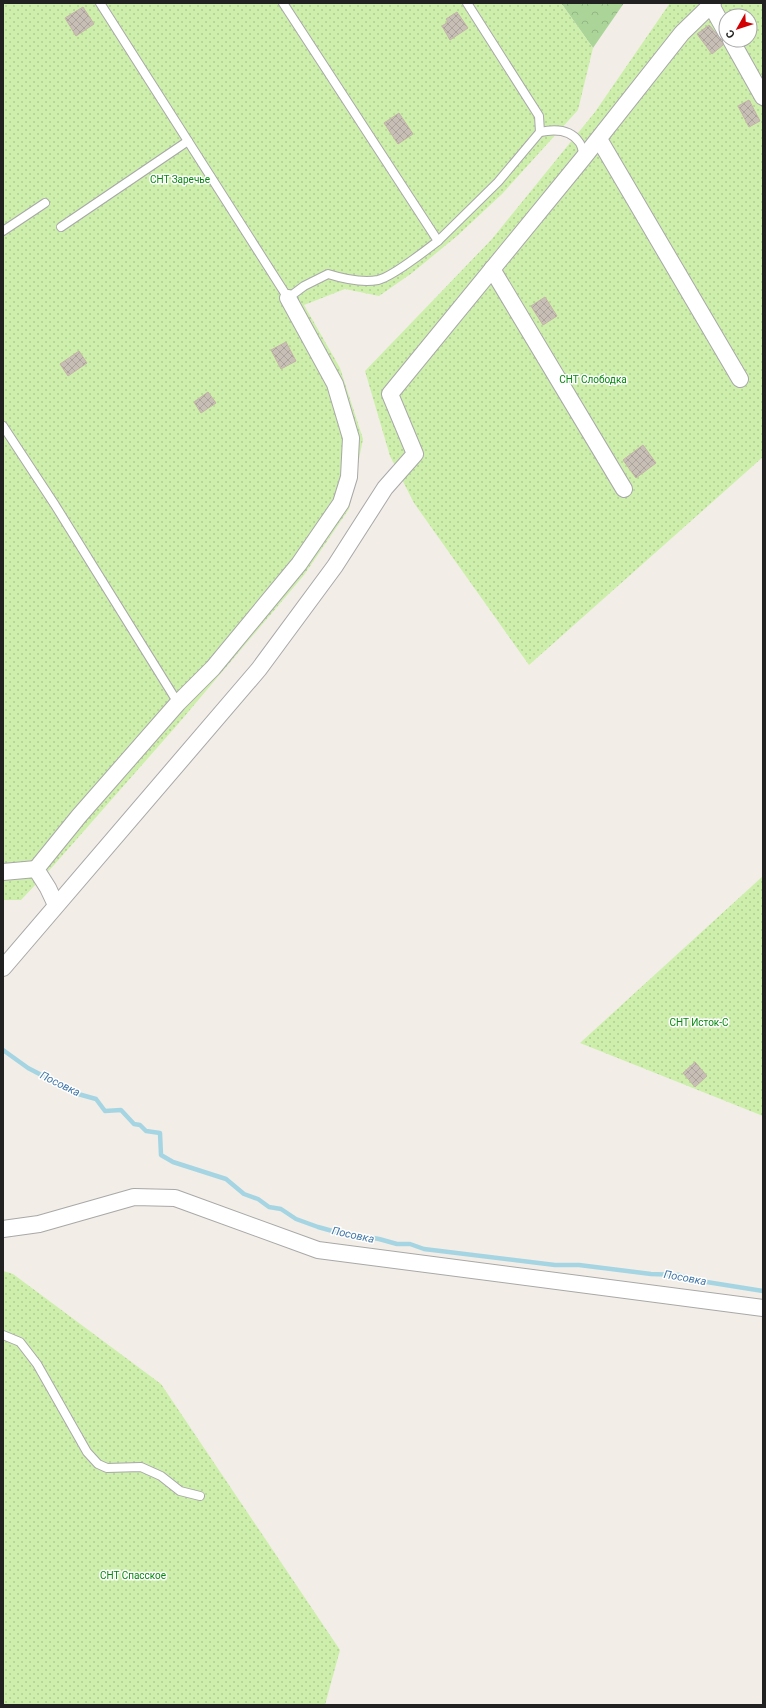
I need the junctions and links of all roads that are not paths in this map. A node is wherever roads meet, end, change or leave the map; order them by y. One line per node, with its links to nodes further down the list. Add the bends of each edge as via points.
1 (100, 3): 10 (lane)
2 (283, 3): 15 (lane)
3 (467, 3): 8 (lane, via 539,116)
4 (712, 4): 5 (street); 9 (street, via 682,33)
5 (718, 16)
6 (735, 48): 7 (street)
7 (763, 98)
8 (540, 132): 11 (lane, via 565,131 579,142); 15 (lane, via 498,182)
9 (599, 139): 11 (street); 18 (street)
10 (188, 141): 13 (lane); 17 (lane)
11 (584, 157): 16 (street)
12 (45, 203): 14 (lane)
13 (61, 227)
14 (3, 231)
15 (438, 241): 17 (lane, via 379,280 352,280 328,274 304,286)
16 (492, 269): 20 (street); 24 (street, via 390,394 415,454 385,488 335,566 258,668)
17 (288, 298): 21 (street, via 335,384 351,438 349,477 341,504 299,564 213,668)
18 (740, 379)
19 (3, 426): 21 (lane)
20 (624, 489)
21 (178, 703): 22 (street)
22 (36, 869): 23 (street); 24 (street)
23 (3, 872)
24 (56, 905): 25 (street)
25 (3, 968)
26 (3, 1229): 27 (street, via 39,1224 134,1197 175,1198 318,1250)
27 (763, 1308)
28 (3, 1335): 29 (lane, via 20,1342 37,1364 87,1452 98,1464 107,1468 142,1467 161,1476 180,1491)
29 (200, 1496)

